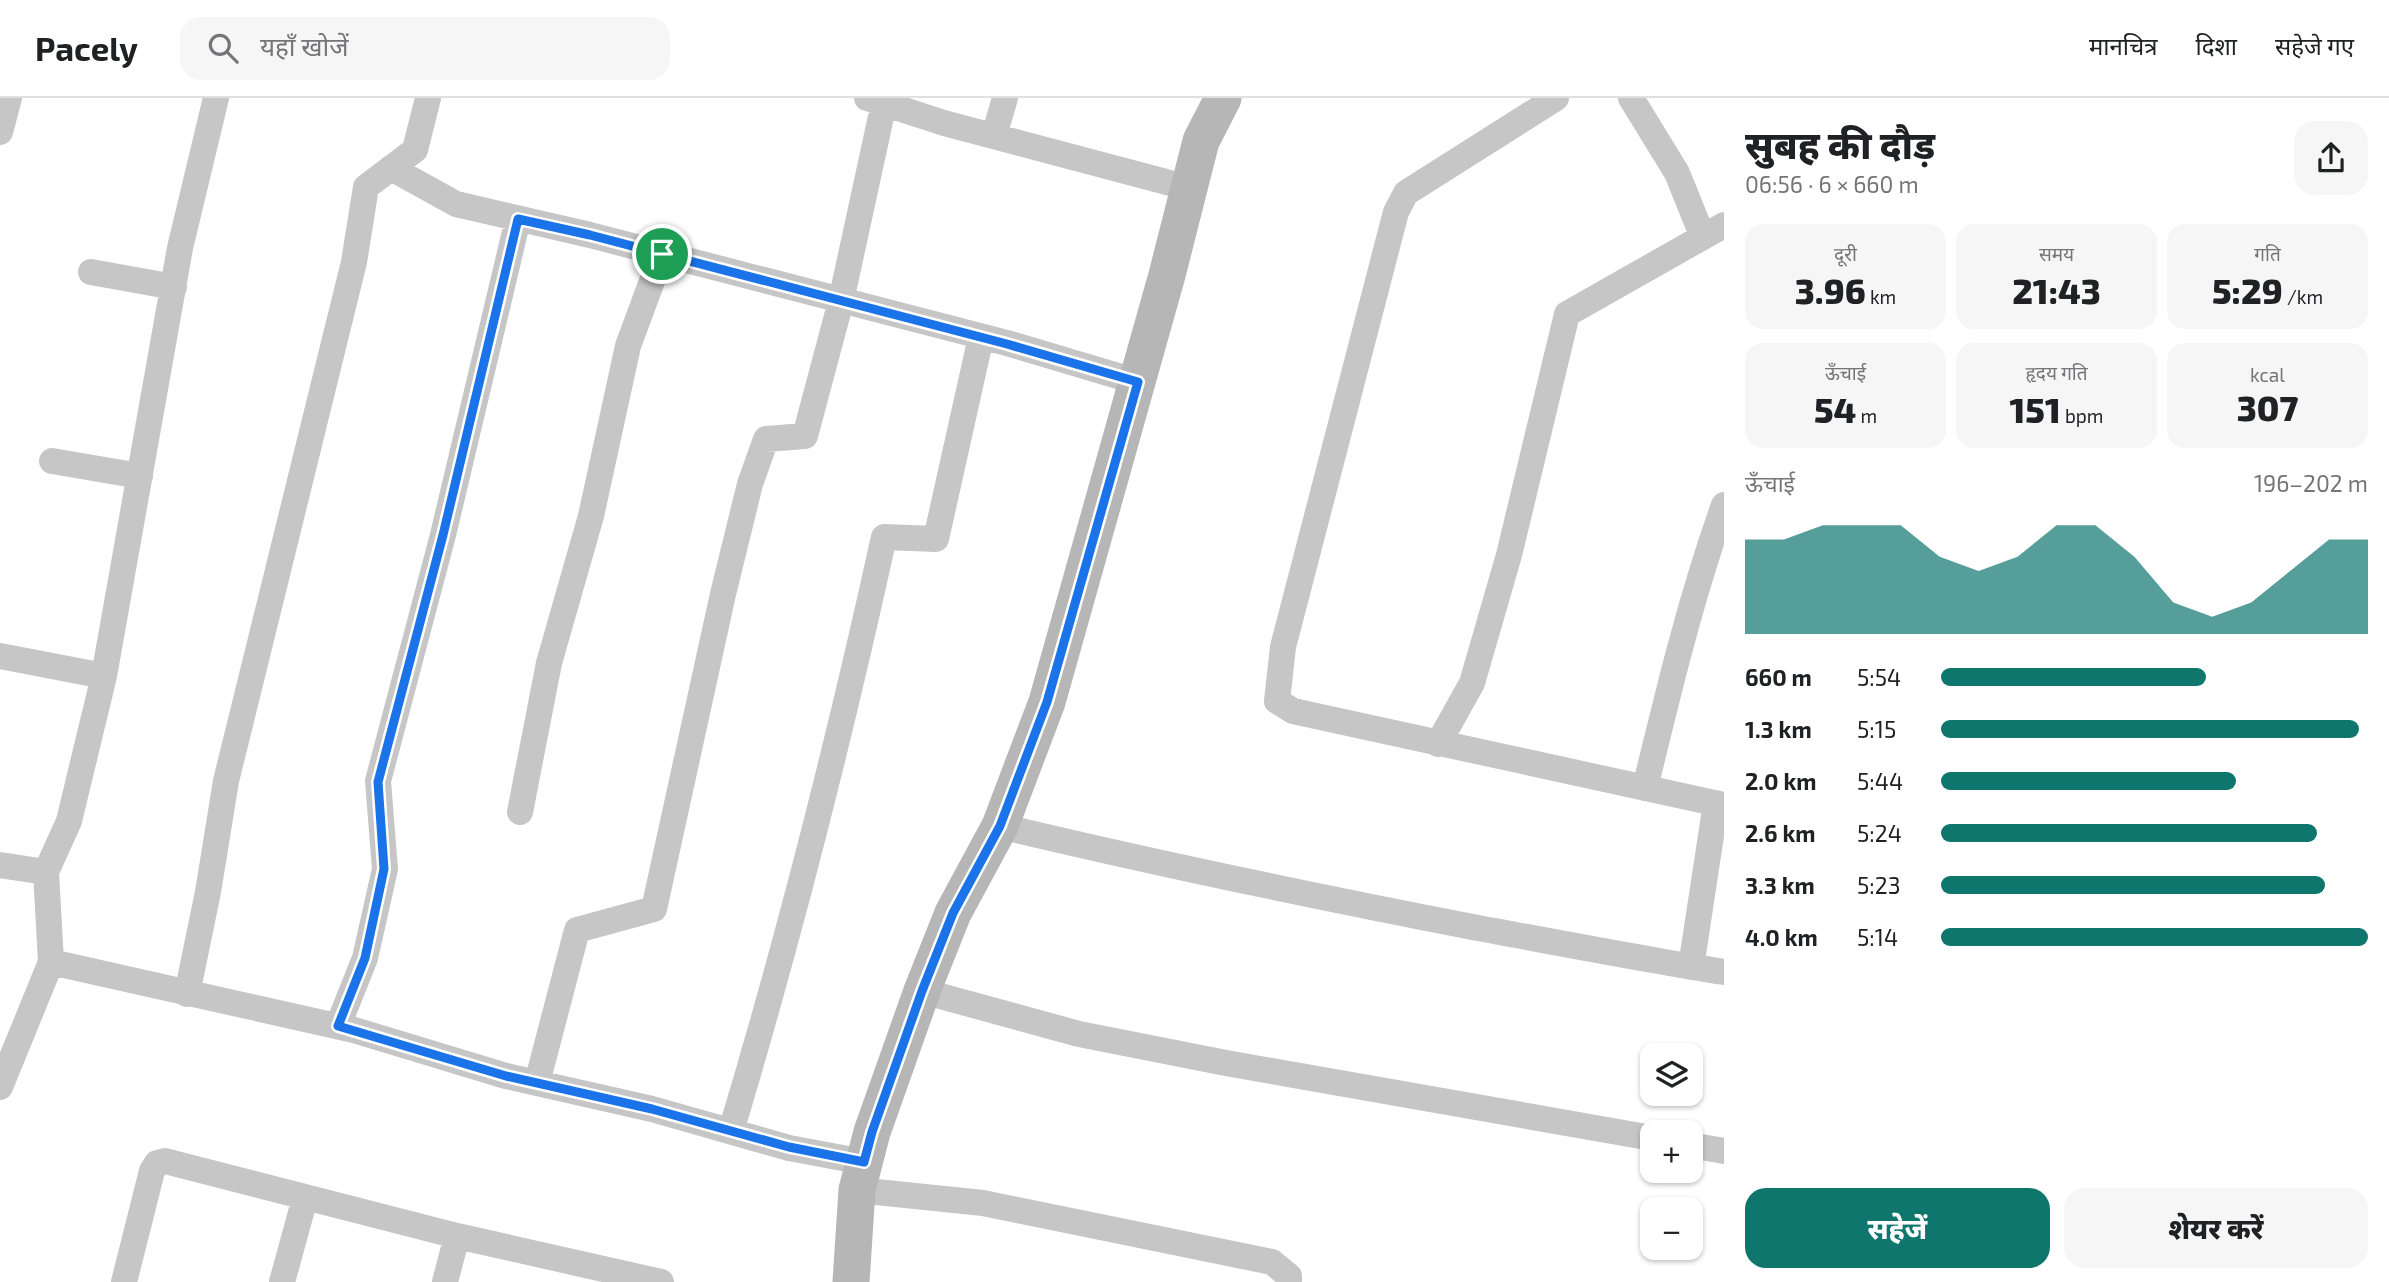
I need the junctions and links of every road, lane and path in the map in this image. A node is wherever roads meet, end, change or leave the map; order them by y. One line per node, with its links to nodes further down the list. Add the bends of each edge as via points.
1 (9, 98): 9 (street)
2 (216, 98): 17 (street)
3 (428, 98): 11 (street, via 415,150)
4 (1005, 98): 10 (street)
5 (1223, 98): 12 (street, via 1201,141)
6 (1556, 98): 26 (street, via 1406,193 1396,212 1283,647 1276,701 1284,707)
7 (1631, 98): 14 (street)
8 (875, 101): 10 (street); 18 (street)
9 (0, 132)
10 (994, 136): 12 (street)
11 (391, 168): 13 (street, via 456,204); 37 (street, via 366,187 354,262 226,781)
12 (1189, 188): 20 (street)
13 (518, 219): 15 (street); 38 (street, via 378,782 384,869 365,958)
14 (1713, 230): 26 (street, via 1566,314 1509,555 1472,683)
15 (662, 254): 18 (street); 29 (street, via 628,346 591,516 549,663)
16 (91, 272): 17 (street)
17 (174, 287): 22 (street)
18 (841, 301): 19 (street); 39 (street, via 805,436 766,439 750,484 654,909 577,930)
19 (981, 337): 20 (street); 41 (street, via 936,539 884,537 852,686)
20 (1138, 382): 30 (street, via 1047,702)
21 (52, 461): 22 (street)
22 (140, 476): 25 (street)
23 (1724, 505): 27 (street, via 1673,671)
24 (0, 656): 25 (street)
25 (104, 676): 32 (street, via 69,821)
26 (1438, 744): 27 (street)
27 (1645, 788): 28 (street)
28 (1720, 804): 34 (street)
29 (520, 812)
30 (1000, 826): 34 (street, via 1312,896); 36 (street, via 953,913)
31 (0, 865): 32 (street)
32 (46, 872): 33 (street)
33 (51, 962): 37 (street); 40 (street)
34 (1690, 967): 35 (street)
35 (1724, 972)
36 (922, 991): 42 (street, via 1079,1034); 45 (street)
37 (187, 994): 38 (street)
38 (338, 1026): 39 (street)
39 (537, 1083): 41 (street)
40 (0, 1087)
41 (731, 1131): 45 (street, via 789,1147)
42 (1640, 1136)
43 (1703, 1147): 44 (street)
44 (1724, 1151)
45 (861, 1176): 53 (street); 54 (street, via 1272,1262 1289,1276)
46 (305, 1198): 47 (street); 49 (street, via 165,1161 158,1163 152,1171); 50 (street)
47 (457, 1236): 48 (street); 51 (street)
48 (613, 1276): 52 (street)
49 (124, 1282)
50 (282, 1282)
51 (444, 1282)
52 (661, 1282)
53 (851, 1282)
54 (1289, 1282)

